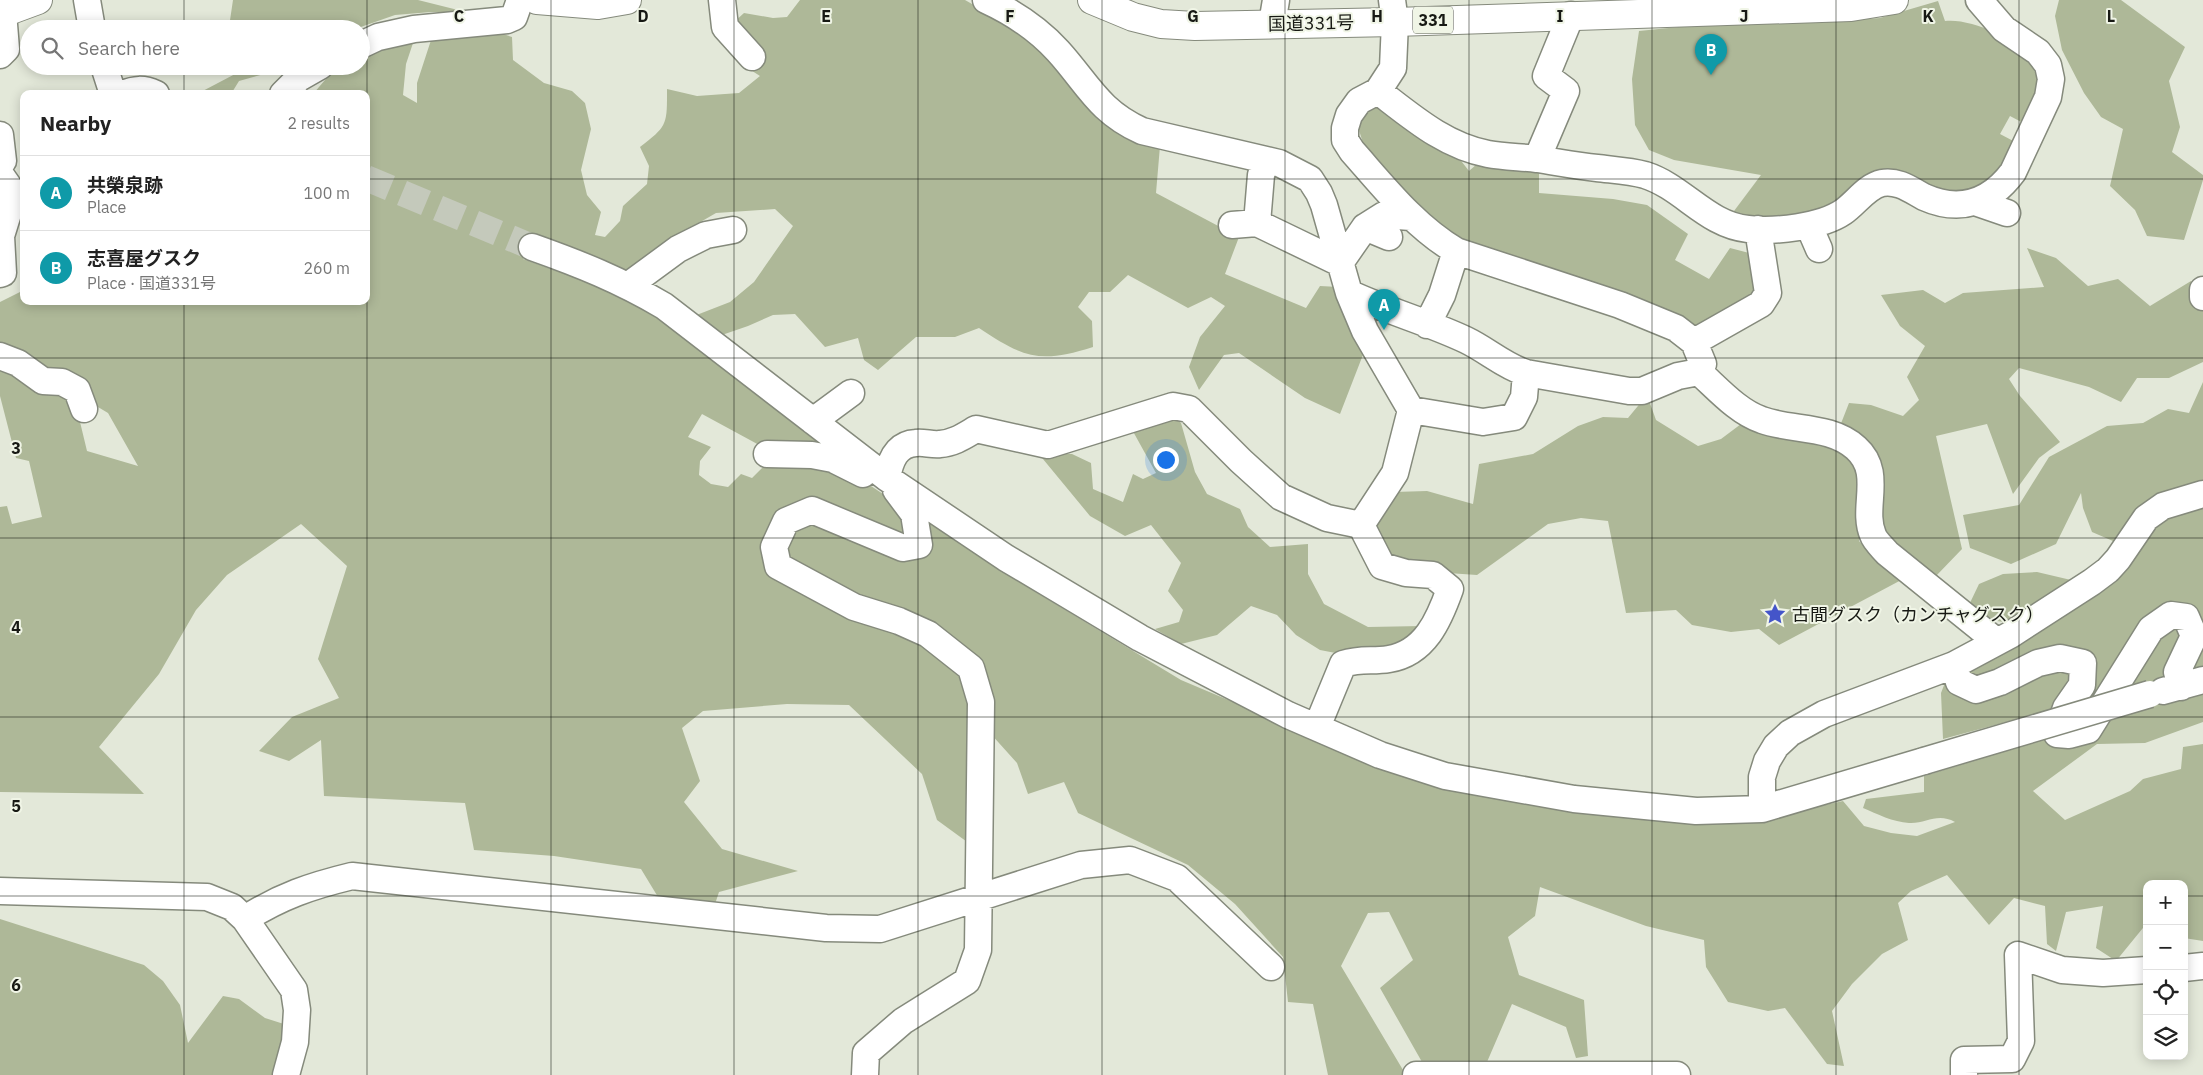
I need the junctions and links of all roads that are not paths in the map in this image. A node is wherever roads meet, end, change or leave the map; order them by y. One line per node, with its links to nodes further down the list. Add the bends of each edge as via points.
1 (38, 0): 13 (highway)
2 (88, 0): 17 (street)
3 (520, 0): 18 (street, via 514,17 507,20 414,28)
4 (537, 0): 5 (highway, via 598,5)
5 (628, 0)
6 (722, 0): 20 (street, via 725,27)
7 (986, 0): 29 (street, via 1037,31 1056,49 1094,97 1126,124 1142,131)
8 (1092, 0): 15 (highway, 国道331号 / 331, via 1133,17 1161,24 1195,26)
9 (1894, 0): 11 (highway, 国道331号 / 331)
10 (1978, 0): 32 (street, via 2004,29 2038,52 2048,64 2051,80 2048,97 2013,172 1992,195)
11 (1851, 4): 12 (highway, 国道331号 / 331)
12 (1597, 7): 16 (highway, 国道331号 / 331)
13 (1, 9): 19 (street)
14 (1394, 11): 15 (highway, 国道331号 / 331); 16 (highway, 国道331号 / 331); 27 (street, via 1393,68)
15 (1274, 12)
16 (1571, 15): 31 (street, via 1546,76 1566,91)
17 (91, 20)
18 (370, 41)
19 (12, 52)
20 (752, 57)
21 (107, 75): 23 (street)
22 (304, 75): 26 (street)
23 (112, 90)
24 (132, 90): 25 (street)
25 (146, 90)
26 (287, 90)
27 (1378, 91): 31 (street, via 1433,133 1461,146); 34 (street, via 1359,101 1349,115 1345,140)
28 (0, 135): 30 (street)
29 (1266, 160): 42 (street, via 1310,179 1320,193); 42 (street, via 1244,224)
30 (7, 162): 38 (street, via 14,194)
31 (1544, 167): 36 (street, via 1647,176 1725,224)
32 (1975, 202): 33 (street); 36 (street, via 1955,206 1938,202 1894,182 1881,183 1844,212 1828,220 1814,238)
33 (2007, 213)
34 (1411, 217): 35 (street, via 1384,215); 41 (street)
35 (1365, 227): 39 (street); 42 (street)
36 (1758, 229): 51 (street, via 1768,311)
37 (733, 230): 45 (street, via 706,235 678,248)
38 (0, 236): 43 (street, via 3,273)
39 (1389, 237)
40 (532, 247): 45 (street)
41 (1456, 251): 50 (street, via 1442,295); 51 (street, via 1620,305 1676,328)
42 (1340, 263): 48 (street)
43 (0, 274)
44 (20, 279): 46 (street)
45 (629, 285): 58 (street, via 664,306)
46 (0, 290)
47 (2203, 290): 49 (street)
48 (1349, 293): 50 (street); 57 (street, via 1365,331)
49 (2203, 297)
50 (1427, 325): 54 (street, via 1467,340 1512,369)
51 (1694, 342): 53 (street, via 1703,364)
52 (0, 356): 56 (street, via 43,381 62,382 77,390)
53 (1699, 372): 54 (street, via 1678,376 1642,391); 63 (street, via 1748,414 1764,421 1838,436 1857,448 1871,476 1873,535 1887,553)
54 (1526, 373): 57 (street, via 1524,397 1514,417 1483,422)
55 (851, 393): 58 (street)
56 (84, 408)
57 (1411, 410): 62 (street, via 1395,473)
58 (813, 421): 60 (street)
59 (767, 454): 60 (street, via 834,458 866,476)
60 (887, 478): 62 (street, via 898,450 915,443 956,441 976,429 1048,445 1173,406 1189,409 1281,497 1327,518); 66 (street, via 1006,558 1140,638); 69 (street, via 914,514 919,545 903,548 812,510 786,522 774,547 778,566 854,607 928,634 971,668 981,702)
61 (2203, 494): 63 (street, via 2163,506 2146,518 2108,570)
62 (1361, 525): 66 (street, via 1382,566 1406,573 1433,575 1450,589 1440,617 1416,650 1390,659 1357,659 1343,664)
63 (1996, 641): 64 (street)
64 (1954, 664): 65 (street, via 1959,682 1976,690 2038,663 2060,658 2083,663 2082,685 2066,708 2057,734 2069,736 2088,730 2151,629 2171,615 2186,617 2194,636 2177,672); 67 (street, via 1824,714 1790,733 1776,746 1767,761 1762,776)
65 (2192, 684): 67 (street, bridge)
66 (1317, 727): 67 (street, via 1380,755 1444,776 1574,799 1696,811)
67 (1762, 809)
68 (0, 891): 70 (street, via 206,896 232,907)
69 (978, 899): 70 (street, via 880,929 826,928 352,876 306,888 265,906); 72 (street, via 1081,866 1130,860 1177,878); 76 (street, via 978,950 967,981 903,1021 866,1053)
70 (245, 920): 75 (street, via 294,990 297,1010 295,1042)
71 (2203, 966): 73 (street)
72 (1272, 967)
73 (2188, 968)
74 (2143, 970): 79 (street, via 2103,973 2062,970 2018,955 2021,1041 2012,1059 1964,1060)
75 (286, 1075)
76 (865, 1075)
77 (1416, 1075): 78 (street)
78 (1678, 1075)
79 (1964, 1075)

